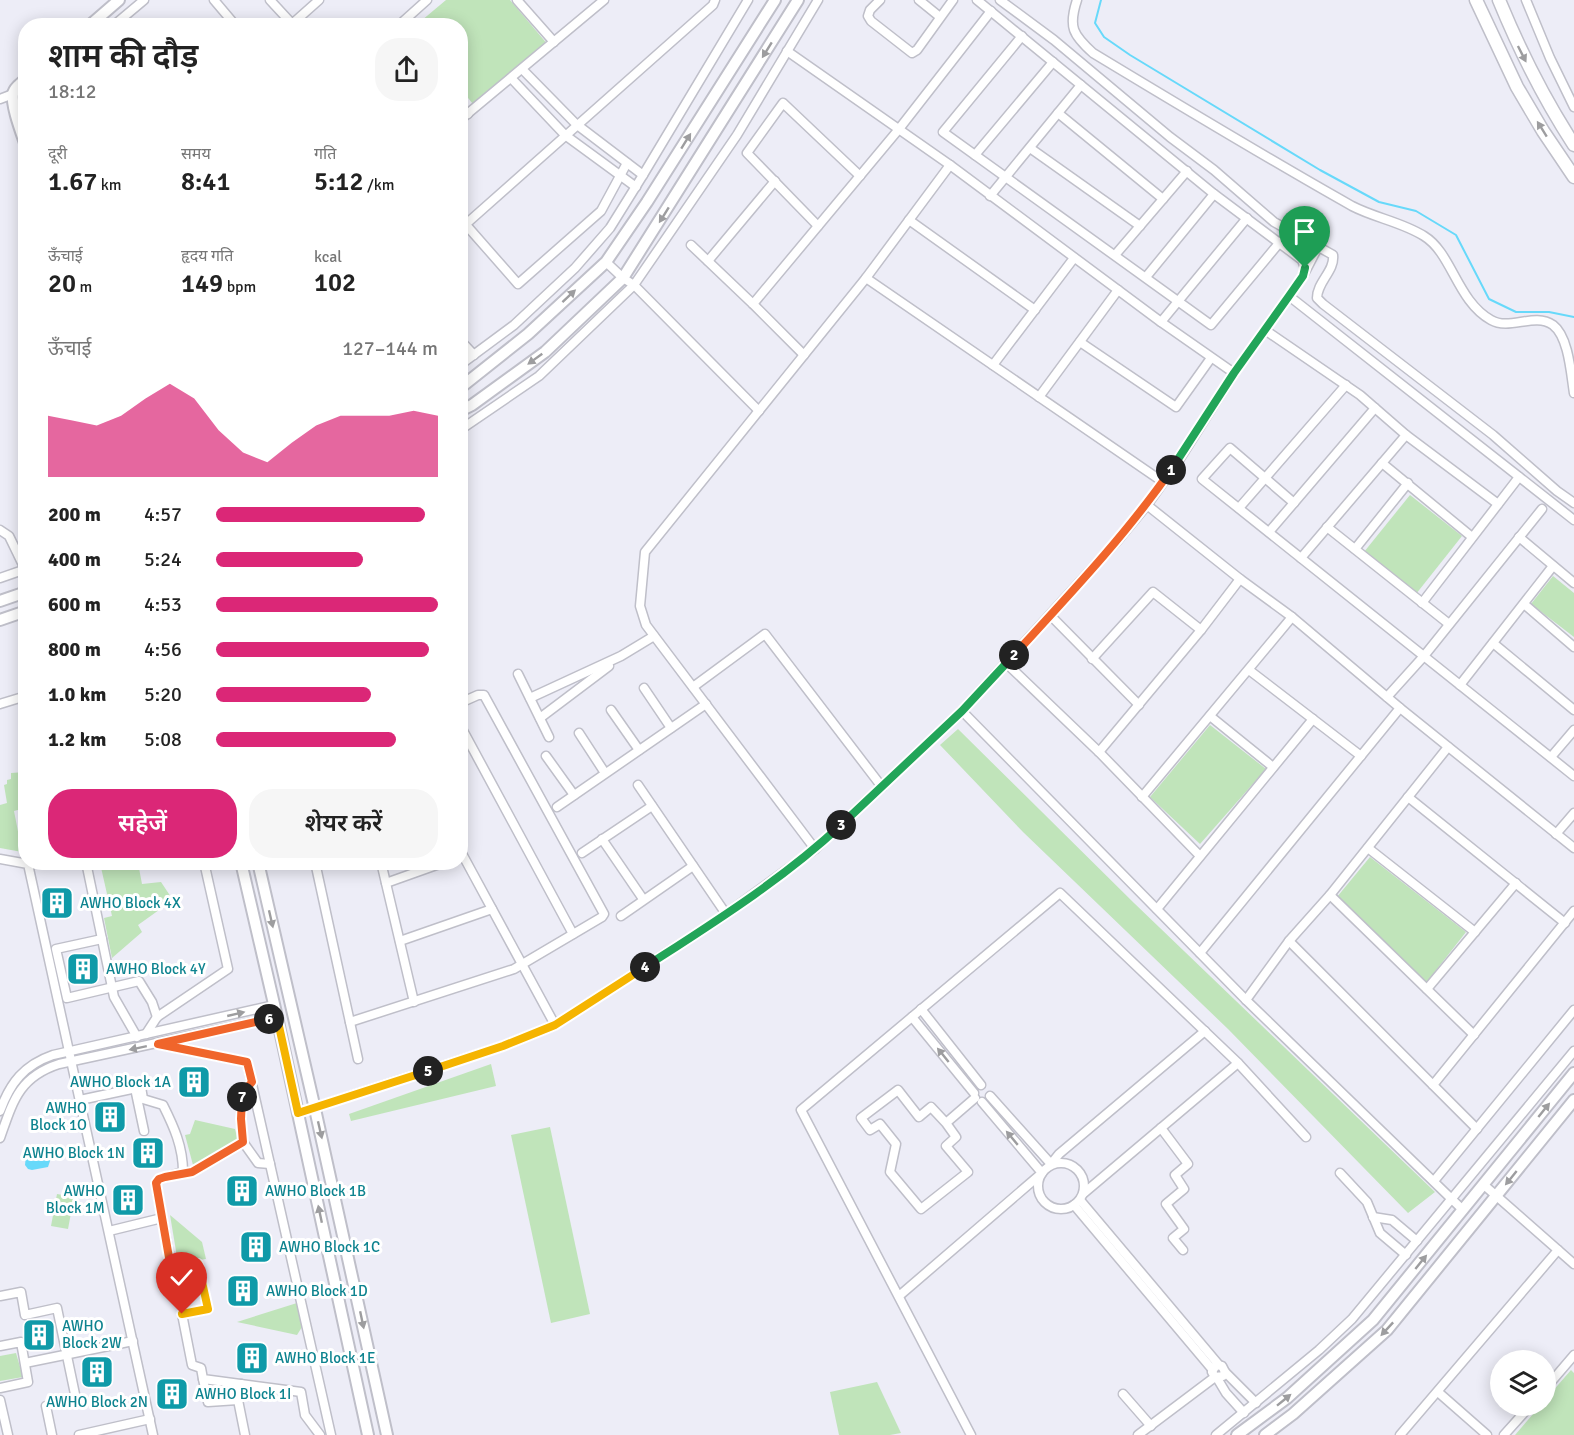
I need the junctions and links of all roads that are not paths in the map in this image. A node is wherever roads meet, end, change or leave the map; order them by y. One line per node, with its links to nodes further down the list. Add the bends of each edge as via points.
1 (119, 0): 25 (street)
2 (144, 0): 26 (street)
3 (214, 0): 27 (street)
4 (270, 0): 28 (street)
5 (320, 0): 29 (street)
6 (428, 0): 30 (street)
7 (518, 0): 32 (street)
8 (604, 0): 32 (street)
9 (716, 0): 45 (street)
10 (748, 0): 54 (street)
11 (775, 0): 76 (street, one-way to 11)
12 (798, 0): 79 (street, one-way to 79)
13 (818, 0): 33 (street)
14 (880, 0): 24 (street, via 870,10 871,21 912,53)
15 (919, 0): 24 (street)
16 (953, 0): 24 (street)
17 (977, 0): 23 (street)
18 (1000, 0): 72 (street, via 1274,222)
19 (1077, 0): 99 (street, via 1071,23 1078,39 1093,53 1354,207 1425,236 1436,245 1464,294 1492,321 1505,325 1539,321 1553,325 1563,338)
20 (1476, 0): 58 (main road, one-way to 20, via 1517,87)
21 (1499, 0): 48 (main road, one-way to 48, via 1534,77)
22 (1526, 0): 41 (street)
23 (991, 11): 31 (street); 46 (street)
24 (940, 17)
25 (98, 18)
26 (122, 18)
27 (230, 18)
28 (287, 18)
29 (301, 18)
30 (407, 18)
31 (1022, 36): 34 (street); 50 (street, via 943,132)
32 (554, 42): 35 (street)
33 (787, 51): 46 (street); 81 (street, via 737,135)
34 (1053, 62): 38 (street); 50 (street)
35 (522, 69): 36 (street); 45 (street)
36 (511, 78): 44 (street); 47 (street)
37 (18, 85): 39 (street)
38 (1081, 85): 42 (street); 53 (street)
39 (13, 94): 40 (street); 43 (street)
40 (0, 99)
41 (1574, 107)
42 (1058, 113): 49 (street); 63 (street)
43 (18, 114)
44 (468, 114)
45 (576, 124): 47 (street); 51 (street)
46 (899, 129): 52 (street); 56 (street)
47 (565, 135): 55 (street); 64 (street)
48 (1574, 145)
49 (1029, 148): 57 (street); 68 (street)
50 (975, 155): 57 (street)
51 (627, 163): 54 (street); 55 (street)
52 (950, 165): 62 (street); 66 (street)
53 (1187, 171): 61 (street); 63 (street)
54 (644, 175): 60 (street)
55 (621, 176): 60 (street); 69 (street, via 602,211 518,284)
56 (860, 176): 59 (street, via 783,103 747,153); 67 (street)
57 (1006, 177): 62 (street); 73 (street)
58 (1574, 177)
59 (775, 181): 67 (street); 75 (street)
60 (636, 187): 91 (street, via 610,228 575,268 514,325)
61 (1214, 194): 65 (street); 78 (street)
62 (990, 196): 74 (street)
63 (1163, 199): 68 (street)
64 (468, 217)
65 (1247, 218): 70 (street); 84 (street)
66 (909, 220): 80 (street); 86 (street)
67 (818, 226): 85 (street)
68 (1140, 226): 73 (street)
69 (468, 227)
70 (1280, 242): 77 (street, via 1302,260); 84 (street, via 1211,325)
71 (691, 244): 75 (street)
72 (1318, 247): 77 (street); 112 (street, via 1333,255 1334,262 1317,291 1323,304)
73 (1115, 255): 78 (street)
74 (1074, 258): 82 (street); 86 (street)
75 (708, 261): 85 (street)
76 (606, 262): 79 (street); 97 (street, one-way to 76, via 528,334)
77 (1305, 268): 83 (street)
78 (1146, 277): 84 (street)
79 (624, 278): 81 (street); 101 (street, one-way to 101, via 545,352)
80 (866, 278): 92 (street); 95 (street)
81 (634, 285): 103 (street); 104 (street, via 538,376)
82 (1118, 290): 87 (street); 89 (street)
83 (1289, 296): 88 (street); 107 (street)
84 (1179, 300): 87 (street)
85 (753, 304): 92 (street)
86 (1035, 310): 95 (street)
87 (1161, 322): 93 (street)
88 (1265, 330): 96 (street); 98 (street)
89 (1080, 342): 93 (street, via 1176,407); 100 (street)
90 (468, 349): 91 (street)
91 (474, 355): 94 (street)
92 (804, 355): 103 (street)
93 (1211, 358): 96 (street)
94 (468, 359)
95 (993, 365): 100 (street)
96 (1234, 373): 109 (street)
97 (468, 382)
98 (1346, 385): 102 (street); 108 (street)
99 (1574, 393)
100 (1039, 397): 109 (street)
101 (468, 407)
102 (1375, 408): 105 (street); 111 (street)
103 (759, 411): 141 (street, via 645,552 639,606)
104 (468, 424)
105 (1406, 435): 106 (street); 113 (street)
106 (1382, 463): 110 (street); 118 (street)
107 (1519, 477): 113 (street); 117 (street)
108 (1265, 478): 111 (street); 115 (street); 115 (street, via 1230,448 1202,479)
109 (1163, 482): 114 (street)
110 (1408, 483): 121 (street); 123 (street)
111 (1294, 503): 120 (street)
112 (1574, 503)
113 (1498, 504): 121 (street)
114 (1147, 505): 129 (street); 136 (street)
115 (1239, 508): 120 (street)
116 (1542, 509): 122 (street)
117 (1574, 520)
118 (1327, 527): 123 (street); 125 (street)
119 (0, 530): 124 (street, via 9,536)
120 (1269, 532): 125 (street)
121 (1472, 537): 133 (street)
122 (1519, 537): 126 (street); 139 (street)
123 (1355, 549): 133 (street)
124 (18, 555)
125 (1301, 558): 145 (street)
126 (1553, 566): 130 (street); 134 (street)
127 (18, 572): 128 (street)
128 (0, 578)
129 (1240, 579): 137 (street); 140 (street)
130 (1574, 583)
131 (18, 595): 132 (street)
132 (0, 601)
133 (1422, 603): 139 (street)
134 (1524, 604): 142 (street); 143 (street)
135 (18, 614): 138 (street)
136 (1050, 615): 146 (street); 147 (street)
137 (1292, 617): 148 (street); 153 (street)
138 (0, 620)
139 (1449, 624): 145 (street)
140 (1201, 630): 146 (street, via 1153,592); 159 (street)
141 (654, 636): 144 (street); 151 (street)
142 (1493, 644): 150 (street); 162 (street)
143 (1574, 647)
144 (621, 656): 155 (street); 165 (street)
145 (1424, 656): 150 (street); 153 (street)
146 (1092, 659): 159 (street)
147 (1006, 663): 163 (street); 174 (street)
148 (1249, 670): 164 (street); 166 (street)
149 (518, 674): 155 (street)
150 (1460, 685): 177 (street)
151 (693, 687): 158 (street); 182 (street, via 765,634)
152 (644, 688): 167 (street)
153 (1387, 697): 160 (street)
154 (18, 698): 157 (street)
155 (530, 698): 165 (street)
156 (468, 699): 219 (street, via 484,695 603,910 602,917)
157 (0, 704)
158 (706, 704): 167 (street); 193 (street)
159 (1139, 705): 174 (street)
160 (1400, 708): 172 (street); 176 (street)
161 (611, 710): 173 (street)
162 (1574, 710)
163 (962, 711): 182 (street); 213 (street)
164 (1210, 716): 178 (street); 185 (street)
165 (540, 718): 170 (street)
166 (1313, 719): 176 (street); 178 (street)
167 (671, 728): 173 (street)
168 (1574, 730): 177 (street)
169 (579, 733): 179 (street)
170 (549, 737)
171 (468, 740): 219 (street)
172 (1448, 747): 184 (street); 189 (street)
173 (639, 750): 179 (street)
174 (1099, 752): 185 (street)
175 (546, 756): 183 (street)
176 (1361, 756): 224 (street)
177 (1551, 757): 180 (street)
178 (1273, 767): 195 (street)
179 (605, 773): 183 (street)
180 (1574, 776)
181 (638, 785): 186 (street)
182 (882, 787): 193 (street)
183 (574, 795): 187 (street)
184 (1408, 797): 191 (street); 209 (street)
185 (1142, 798): 195 (street)
186 (652, 806): 190 (street); 199 (street)
187 (557, 807)
188 (1574, 813): 189 (street)
189 (1556, 834): 192 (street)
190 (602, 839): 194 (street); 211 (street)
191 (1368, 848): 210 (street); 218 (street)
192 (1574, 848)
193 (815, 849): 215 (street)
194 (582, 853)
195 (1200, 856): 213 (street)
196 (0, 859): 197 (street)
197 (18, 862)
198 (468, 865): 212 (street)
199 (693, 866): 211 (street); 215 (street)
200 (30, 870): 223 (street)
201 (88, 870): 220 (street)
202 (206, 870): 233 (street, via 228,969)
203 (243, 870): 230 (street)
204 (260, 870): 257 (street, one-way to 257)
205 (317, 870): 236 (street)
206 (383, 870): 208 (street)
207 (423, 870): 208 (street)
208 (386, 883): 221 (street)
209 (1516, 884): 217 (street); 218 (street)
210 (1330, 895): 222 (street); 227 (street)
211 (643, 900): 216 (street)
212 (492, 909): 221 (street); 225 (street)
213 (1157, 909): 224 (street)
214 (1574, 911): 217 (street)
215 (726, 914): 237 (street)
216 (621, 916)
217 (1564, 923): 240 (street)
218 (1475, 932): 227 (street)
219 (573, 934): 225 (street)
220 (102, 939): 223 (street); 226 (street)
221 (400, 941): 229 (street)
222 (1289, 941): 228 (street); 251 (street)
223 (52, 950): 226 (street, via 67,998); 244 (street)
224 (1200, 953): 228 (street)
225 (522, 964): 229 (street); 237 (street)
226 (112, 989): 233 (street, via 140,981); 241 (street)
227 (1426, 989): 240 (street)
228 (1246, 1000): 272 (street)
229 (414, 1002): 236 (street)
230 (274, 1005): 234 (street); 239 (street, one-way to 230)
231 (921, 1009): 235 (street); 238 (street, via 1060,893); 250 (street)
232 (1574, 1010): 262 (street)
233 (157, 1017): 239 (street)
234 (277, 1017): 242 (street); 259 (street)
235 (912, 1017): 254 (street, one-way to 235); 287 (street, via 801,1110)
236 (350, 1022): 245 (street)
237 (555, 1025): 257 (street)
238 (1205, 1031): 247 (street); 268 (street)
239 (146, 1035): 241 (street)
240 (1474, 1035): 251 (street)
241 (137, 1036): 244 (street)
242 (158, 1044): 246 (street, one-way to 246); 249 (street, via 247,1062)
243 (1574, 1051): 276 (street)
244 (69, 1052): 246 (street); 258 (street, via 36,1061 6,1094)
245 (358, 1059)
246 (71, 1062): 255 (street); 265 (street, via 42,1069 27,1082 13,1100)
247 (1238, 1063): 261 (street); 264 (street)
248 (1574, 1073): 273 (street, one-way to 248)
249 (252, 1082): 266 (street, via 241,1100); 267 (street)
250 (981, 1085): 253 (street, via 988,1088); 254 (street, via 976,1088)
251 (1433, 1085): 262 (street)
252 (135, 1087): 255 (street); 263 (street); 269 (street, via 141,1087 143,1099 163,1105 178,1134)
253 (990, 1096): 254 (street, via 987,1101); 268 (street)
254 (977, 1098): 260 (street); 270 (street, one-way to 254)
255 (80, 1100): 280 (street)
256 (1574, 1100): 274 (street, one-way to 274)
257 (315, 1109): 259 (street); 316 (street, one-way to 316)
258 (0, 1111)
259 (298, 1113): 315 (street, one-way to 259)
260 (946, 1123): 260 (street, via 931,1107 919,1117 898,1089 861,1118 870,1130 880,1124 896,1144 890,1172 921,1209 968,1172 946,1146 956,1137)
261 (1161, 1128): 275 (street); 282 (street, via 1188,1164 1176,1174 1184,1189 1166,1204 1184,1229 1173,1238)
262 (1477, 1129): 272 (street)
263 (144, 1131)
264 (1306, 1137)
265 (0, 1138)
266 (243, 1142): 267 (street, via 258,1163); 269 (street, via 192,1172)
267 (270, 1164): 314 (street)
268 (1051, 1164): 270 (street); 275 (street, via 1066,1163 1079,1170 1083,1177)
269 (183, 1172): 279 (street, via 156,1183)
270 (1042, 1173): 275 (street, via 1038,1189 1044,1202 1059,1209); 287 (street)
271 (1340, 1173): 278 (street, via 1367,1202)
272 (1434, 1181): 276 (street)
273 (1484, 1185): 274 (street); 277 (street)
274 (1496, 1196): 283 (street); 321 (street, one-way to 321, via 1387,1329 1293,1414)
275 (1079, 1199): 293 (street)
276 (1452, 1199): 277 (street); 281 (street)
277 (1463, 1210): 320 (street, one-way to 277, via 1287,1398 1373,1320)
278 (1373, 1217): 281 (street, via 1392,1220); 284 (street, via 1380,1233)
279 (162, 1218): 280 (street); 295 (street, via 171,1269 198,1264 208,1309 182,1314 192,1365 201,1368)
280 (109, 1231): 288 (street)
281 (1417, 1241): 284 (street)
282 (1183, 1250)
283 (1558, 1250): 285 (street); 298 (street)
284 (1406, 1255): 302 (street, via 1352,1319)
285 (1574, 1264)
286 (0, 1296): 290 (street, via 21,1292 25,1315 57,1308)
287 (899, 1296): 317 (street)
288 (133, 1341): 290 (street); 305 (street)
289 (0, 1346): 292 (street, via 21,1342)
290 (66, 1353): 292 (street); 309 (street, via 76,1399 46,1406)
291 (1573, 1360): 294 (street)
292 (25, 1363): 297 (street, via 28,1382)
293 (1218, 1372): 302 (street); 303 (street, via 1226,1393); 306 (street)
294 (1556, 1378)
295 (203, 1379): 296 (street); 301 (street, via 208,1402)
296 (241, 1384): 301 (street); 313 (street, via 301,1392 305,1415)
297 (0, 1388)
298 (1438, 1392): 322 (street); 323 (street)
299 (1123, 1394): 306 (street)
300 (0, 1400): 308 (street)
301 (238, 1400): 312 (street)
302 (1256, 1403): 303 (street)
303 (1244, 1413): 319 (street)
304 (1521, 1416): 324 (street)
305 (150, 1419): 307 (street); 311 (street)
306 (1151, 1426): 318 (street)
307 (110, 1432): 310 (street)
308 (8, 1435)
309 (52, 1435)
310 (79, 1435)
311 (153, 1435)
312 (245, 1435)
313 (320, 1435)
314 (331, 1435)
315 (368, 1435)
316 (387, 1435)
317 (971, 1435)
318 (1138, 1435)
319 (1216, 1435)
320 (1237, 1435)
321 (1264, 1435)
322 (1400, 1435)
323 (1487, 1435)
324 (1504, 1435)

